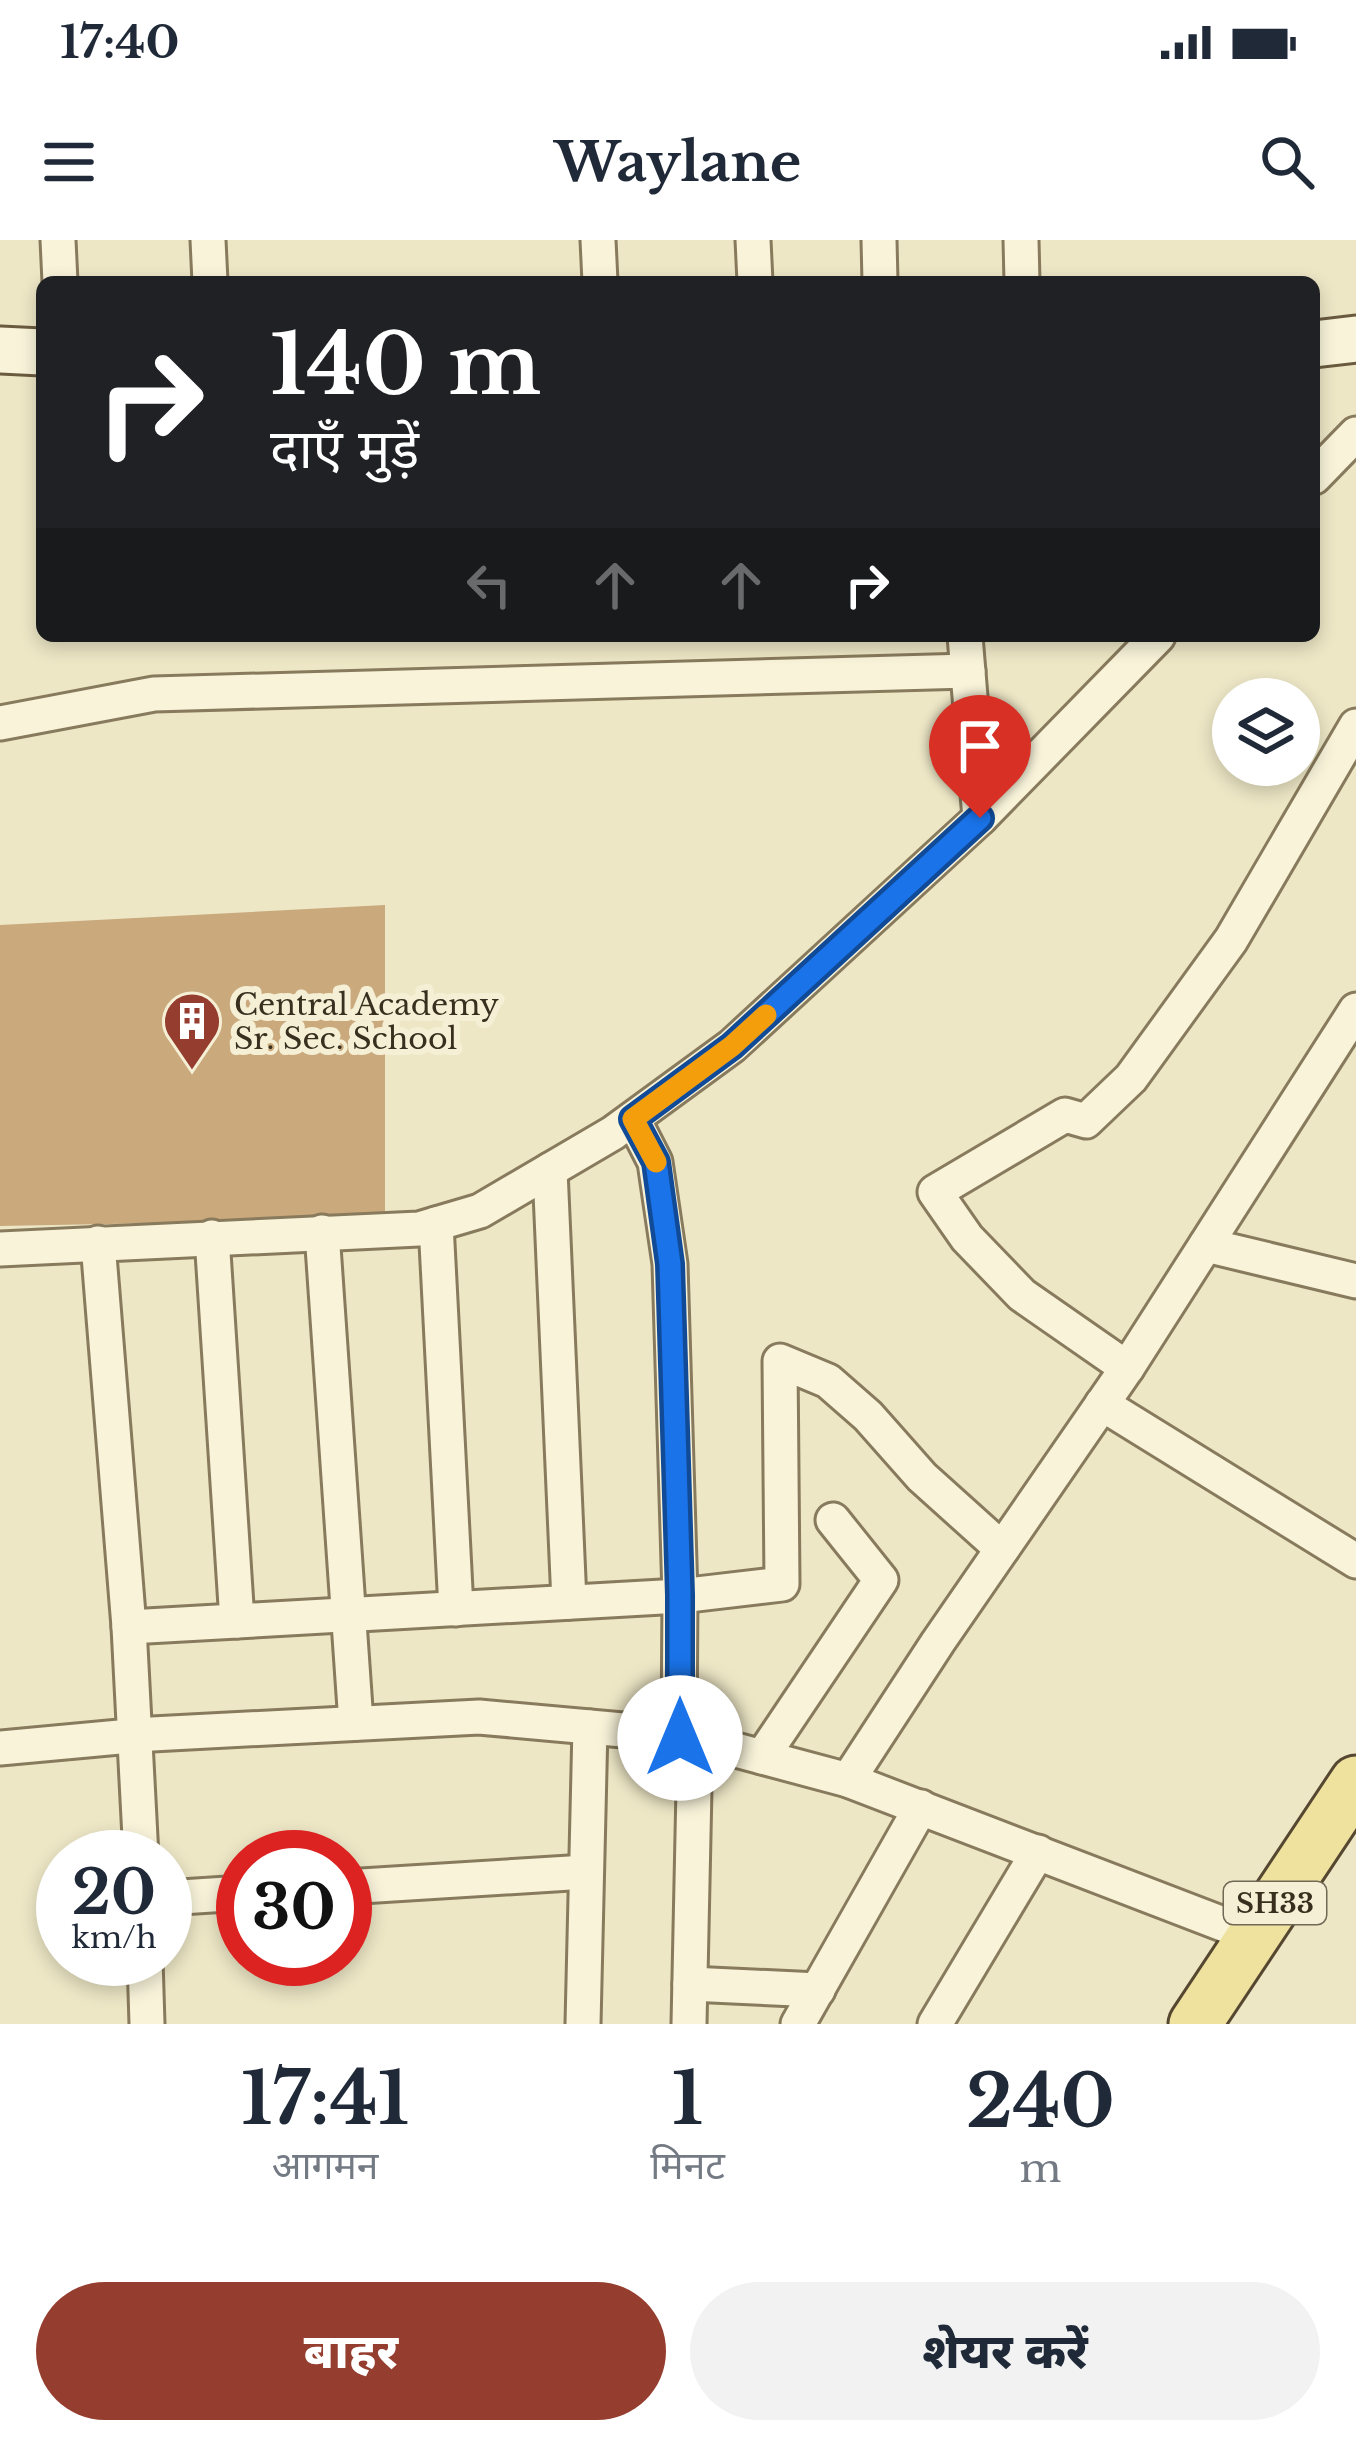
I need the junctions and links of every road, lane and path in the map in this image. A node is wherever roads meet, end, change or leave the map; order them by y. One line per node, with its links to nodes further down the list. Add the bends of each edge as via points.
1 (58, 240): 7 (street)
2 (208, 240): 8 (street)
3 (598, 240): 9 (street)
4 (752, 240): 10 (street)
5 (879, 240): 11 (street)
6 (1021, 240): 12 (street)
7 (60, 276)
8 (210, 276)
9 (600, 276)
10 (755, 276)
11 (880, 276)
12 (1022, 276)
13 (1356, 339): 14 (street)
14 (1320, 343)
15 (0, 350): 16 (street)
16 (36, 352)
17 (1356, 434): 18 (street)
18 (1320, 471)
19 (966, 642): 21 (street)
20 (1152, 642): 24 (street)
21 (968, 671): 22 (street, via 154,694); 24 (street)
22 (0, 723)
23 (1356, 726): 35 (street, via 1231,940 1131,1078 1086,1121 1065,1115 935,1192 1022,1294)
24 (980, 818): 26 (street, via 732,1046)
25 (1356, 1010): 32 (street)
26 (633, 1119): 27 (street); 40 (street, via 656,1162 670,1264)
27 (550, 1170): 28 (street, via 480,1210); 41 (street)
28 (436, 1223): 29 (street); 42 (street)
29 (322, 1232): 30 (street); 43 (street)
30 (212, 1237): 31 (street); 44 (street)
31 (98, 1243): 33 (street); 45 (street)
32 (1206, 1245): 34 (street); 35 (street)
33 (0, 1249)
34 (1356, 1281)
35 (1127, 1368): 36 (street)
36 (1102, 1404): 38 (street); 39 (street)
37 (833, 1520): 51 (street, via 881,1580)
38 (1002, 1549): 40 (street, via 829,1381 780,1361 782,1584); 52 (street)
39 (1356, 1562)
40 (680, 1595): 41 (street); 49 (street)
41 (569, 1602): 42 (street)
42 (456, 1609): 43 (street)
43 (348, 1614): 44 (street); 46 (street)
44 (237, 1621): 45 (street)
45 (129, 1627): 48 (street)
46 (356, 1724): 47 (street, via 479,1717); 48 (street)
47 (590, 1727): 49 (street); 57 (street)
48 (136, 1735): 50 (street); 55 (street)
49 (687, 1740): 51 (street); 60 (street)
50 (0, 1748)
51 (762, 1757): 52 (street)
52 (848, 1780): 54 (street)
53 (1356, 1782): 59 (main road, SH33)
54 (921, 1808): 56 (street); 62 (street)
55 (140, 1830)
56 (1038, 1852): 59 (street); 67 (street)
57 (586, 1872): 58 (street); 64 (street)
58 (372, 1885)
59 (1254, 1936): 68 (main road, SH33)
60 (689, 1984): 62 (street); 65 (street)
61 (146, 1986): 63 (street)
62 (818, 1990): 66 (street)
63 (147, 2024)
64 (583, 2024)
65 (688, 2024)
66 (798, 2024)
67 (934, 2024)
68 (1195, 2024)

